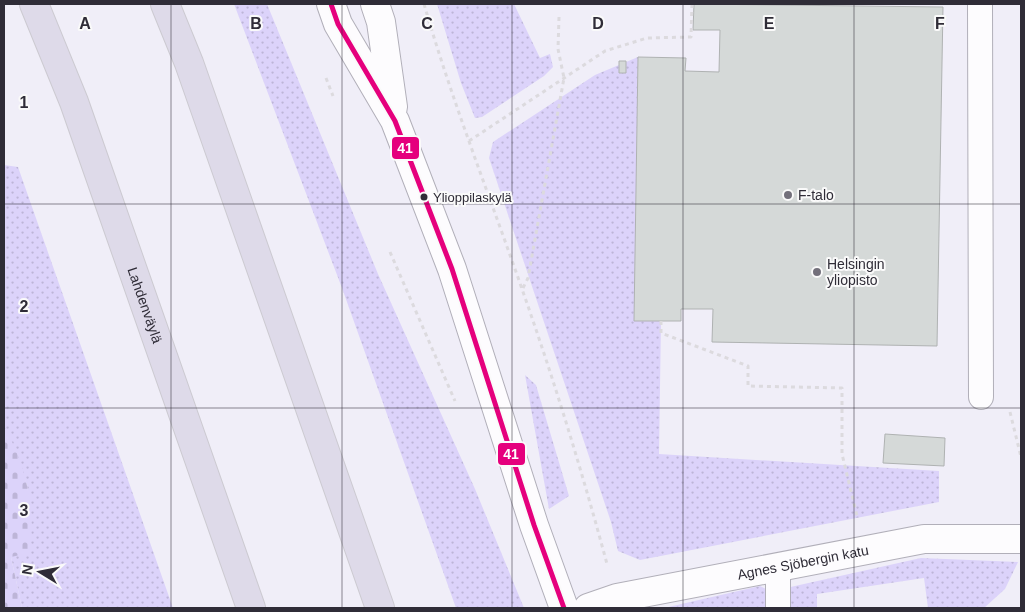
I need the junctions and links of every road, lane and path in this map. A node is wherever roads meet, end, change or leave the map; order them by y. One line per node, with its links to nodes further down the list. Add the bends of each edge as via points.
1 (34, 4): 21 (highway, Lahdenväylä, via 74,102)
2 (165, 4): 22 (highway, via 192,72)
3 (331, 4): 10 (street, via 338,24)
4 (375, 4): 10 (street, via 381,22)
5 (424, 4): 11 (path, via 446,79)
6 (692, 4): 9 (path, via 691,37 647,38 605,51)
7 (980, 4): 15 (lane)
8 (559, 17): 9 (path, via 558,50)
9 (564, 78): 11 (path); 13 (path, via 528,278)
10 (395, 121): 23 (street, via 465,306 534,525)
11 (469, 141): 13 (path)
12 (390, 252): 16 (path)
13 (522, 289): 20 (path, via 584,481)
14 (661, 321): 18 (path, via 661,333 748,366 748,386 842,388 842,454)
15 (981, 397)
16 (457, 406)
17 (1021, 539): 18 (street, Agnes Sjöbergin katu, via 924,539)
18 (863, 551): 19 (street, Agnes Sjöbergin katu)
19 (778, 568): 24 (street, Agnes Sjöbergin katu, via 617,598); 25 (lane)
20 (610, 574)
21 (252, 608)
22 (380, 608)
23 (564, 608)
24 (588, 608)
25 (778, 608)

